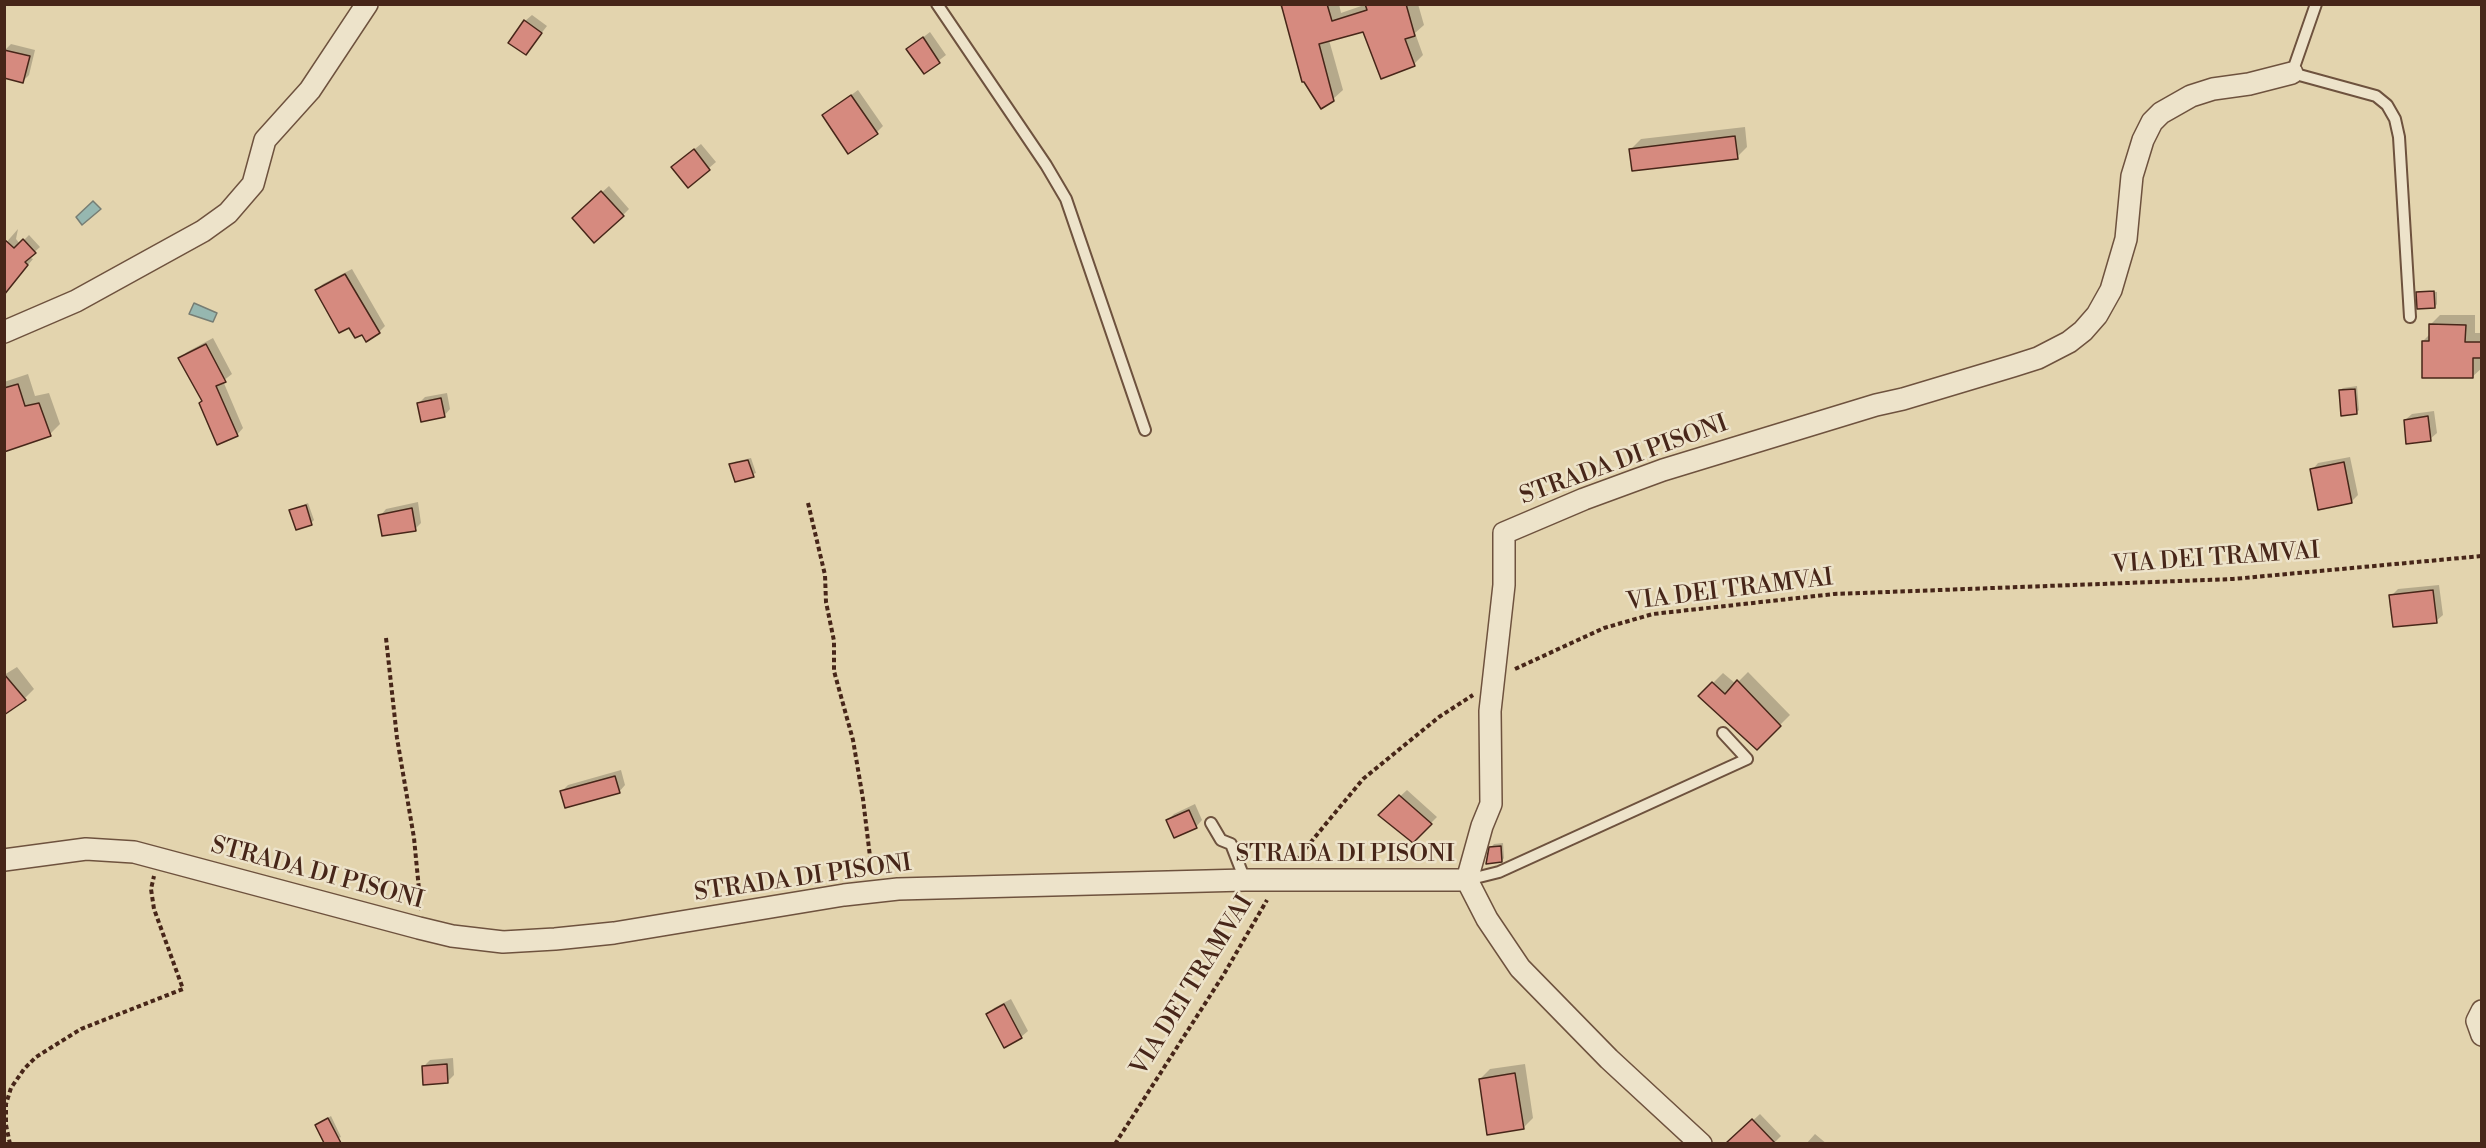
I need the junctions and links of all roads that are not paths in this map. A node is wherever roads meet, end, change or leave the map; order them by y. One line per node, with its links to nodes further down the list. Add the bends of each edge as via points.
1 (367, 4): 6 (street, via 309,90 264,140 253,184 228,213 203,231 76,301)
2 (938, 4): 7 (lane, via 1066,199)
3 (2316, 4): 4 (lane)
4 (2292, 73): 5 (lane, via 2376,96 2395,119); 12 (street, STRADA DI PISONI, via 2191,96 2152,122 2132,176 2126,238 2110,290 2097,315 2069,342 2013,366 1663,470 1504,533 1504,585 1490,711 1491,804)
5 (2410, 317)
6 (4, 332)
7 (1145, 430)
8 (1724, 733): 12 (lane, via 1747,759 1498,872)
9 (1211, 823): 11 (lane, via 1221,840 1231,844)
10 (4, 860): 11 (street, STRADA DI PISONI, via 96,849 134,852 419,928 503,942 614,933 877,891)
11 (1245, 880): 12 (street, STRADA DI PISONI)
12 (1467, 880): 15 (street, via 1520,968 1609,1059)
13 (2481, 1011): 14 (street, via 2477,1021)
14 (2481, 1035)
15 (1701, 1143)

